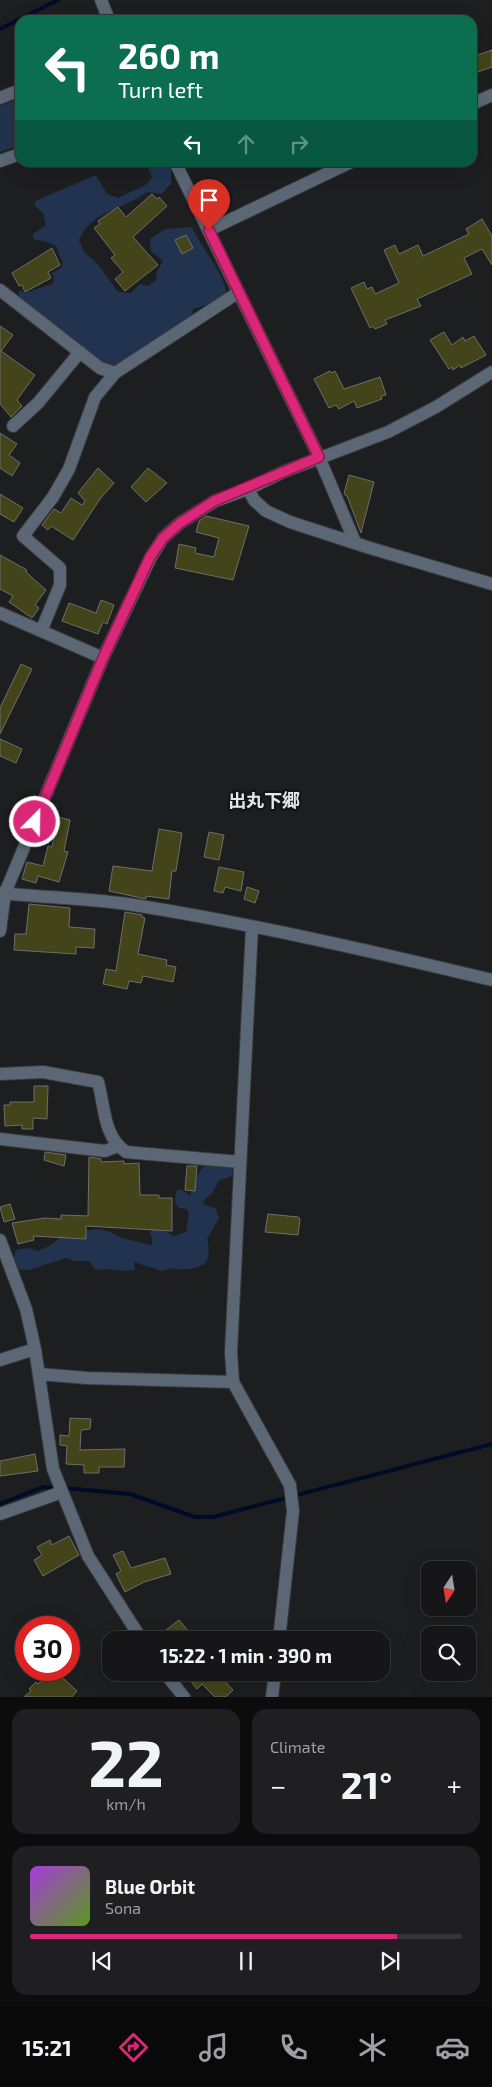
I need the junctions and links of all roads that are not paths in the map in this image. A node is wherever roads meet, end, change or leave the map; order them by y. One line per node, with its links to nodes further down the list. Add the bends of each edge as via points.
1 (101, 0): 2 (street)
2 (107, 15)
3 (15, 92): 5 (street)
4 (492, 95): 6 (street)
5 (0, 98)
6 (477, 102)
7 (15, 156): 8 (street)
8 (0, 161)
9 (178, 167): 11 (street)
10 (341, 167): 11 (street)
11 (209, 230): 13 (street)
12 (0, 290): 14 (street)
13 (239, 292): 16 (street); 18 (street)
14 (80, 352): 16 (street, via 100,368); 17 (street, via 38,404)
15 (492, 372): 18 (street, via 436,408 388,432)
16 (115, 373): 23 (street, via 95,397 69,469 53,497 23,536 60,568 60,585)
17 (13, 426)
18 (319, 457): 19 (street); 20 (street)
19 (248, 489): 20 (street, via 266,511); 24 (street, via 214,501 163,538 150,557)
20 (355, 542): 21 (street)
21 (492, 584)
22 (0, 613): 23 (street)
23 (42, 629): 24 (street)
24 (103, 658): 25 (street)
25 (2, 893): 26 (street, via 138,906); 27 (street)
26 (252, 928): 28 (street); 32 (street)
27 (0, 931)
28 (492, 980)
29 (0, 1074): 31 (street, via 43,1072 98,1082 108,1129)
30 (0, 1139): 31 (street, via 105,1151)
31 (118, 1146): 32 (street, via 126,1152)
32 (240, 1162): 37 (street, via 231,1352)
33 (0, 1240): 34 (street, via 21,1292)
34 (35, 1349): 35 (street); 36 (street)
35 (0, 1360)
36 (39, 1374): 37 (street); 38 (street, via 52,1469)
37 (233, 1382): 41 (street, via 290,1485 293,1511)
38 (62, 1492): 39 (street); 40 (street, via 88,1556)
39 (0, 1514)
40 (136, 1631)
41 (280, 1631)
42 (171, 1681): 44 (street)
43 (274, 1681): 45 (street)
44 (184, 1697)
45 (272, 1697)

